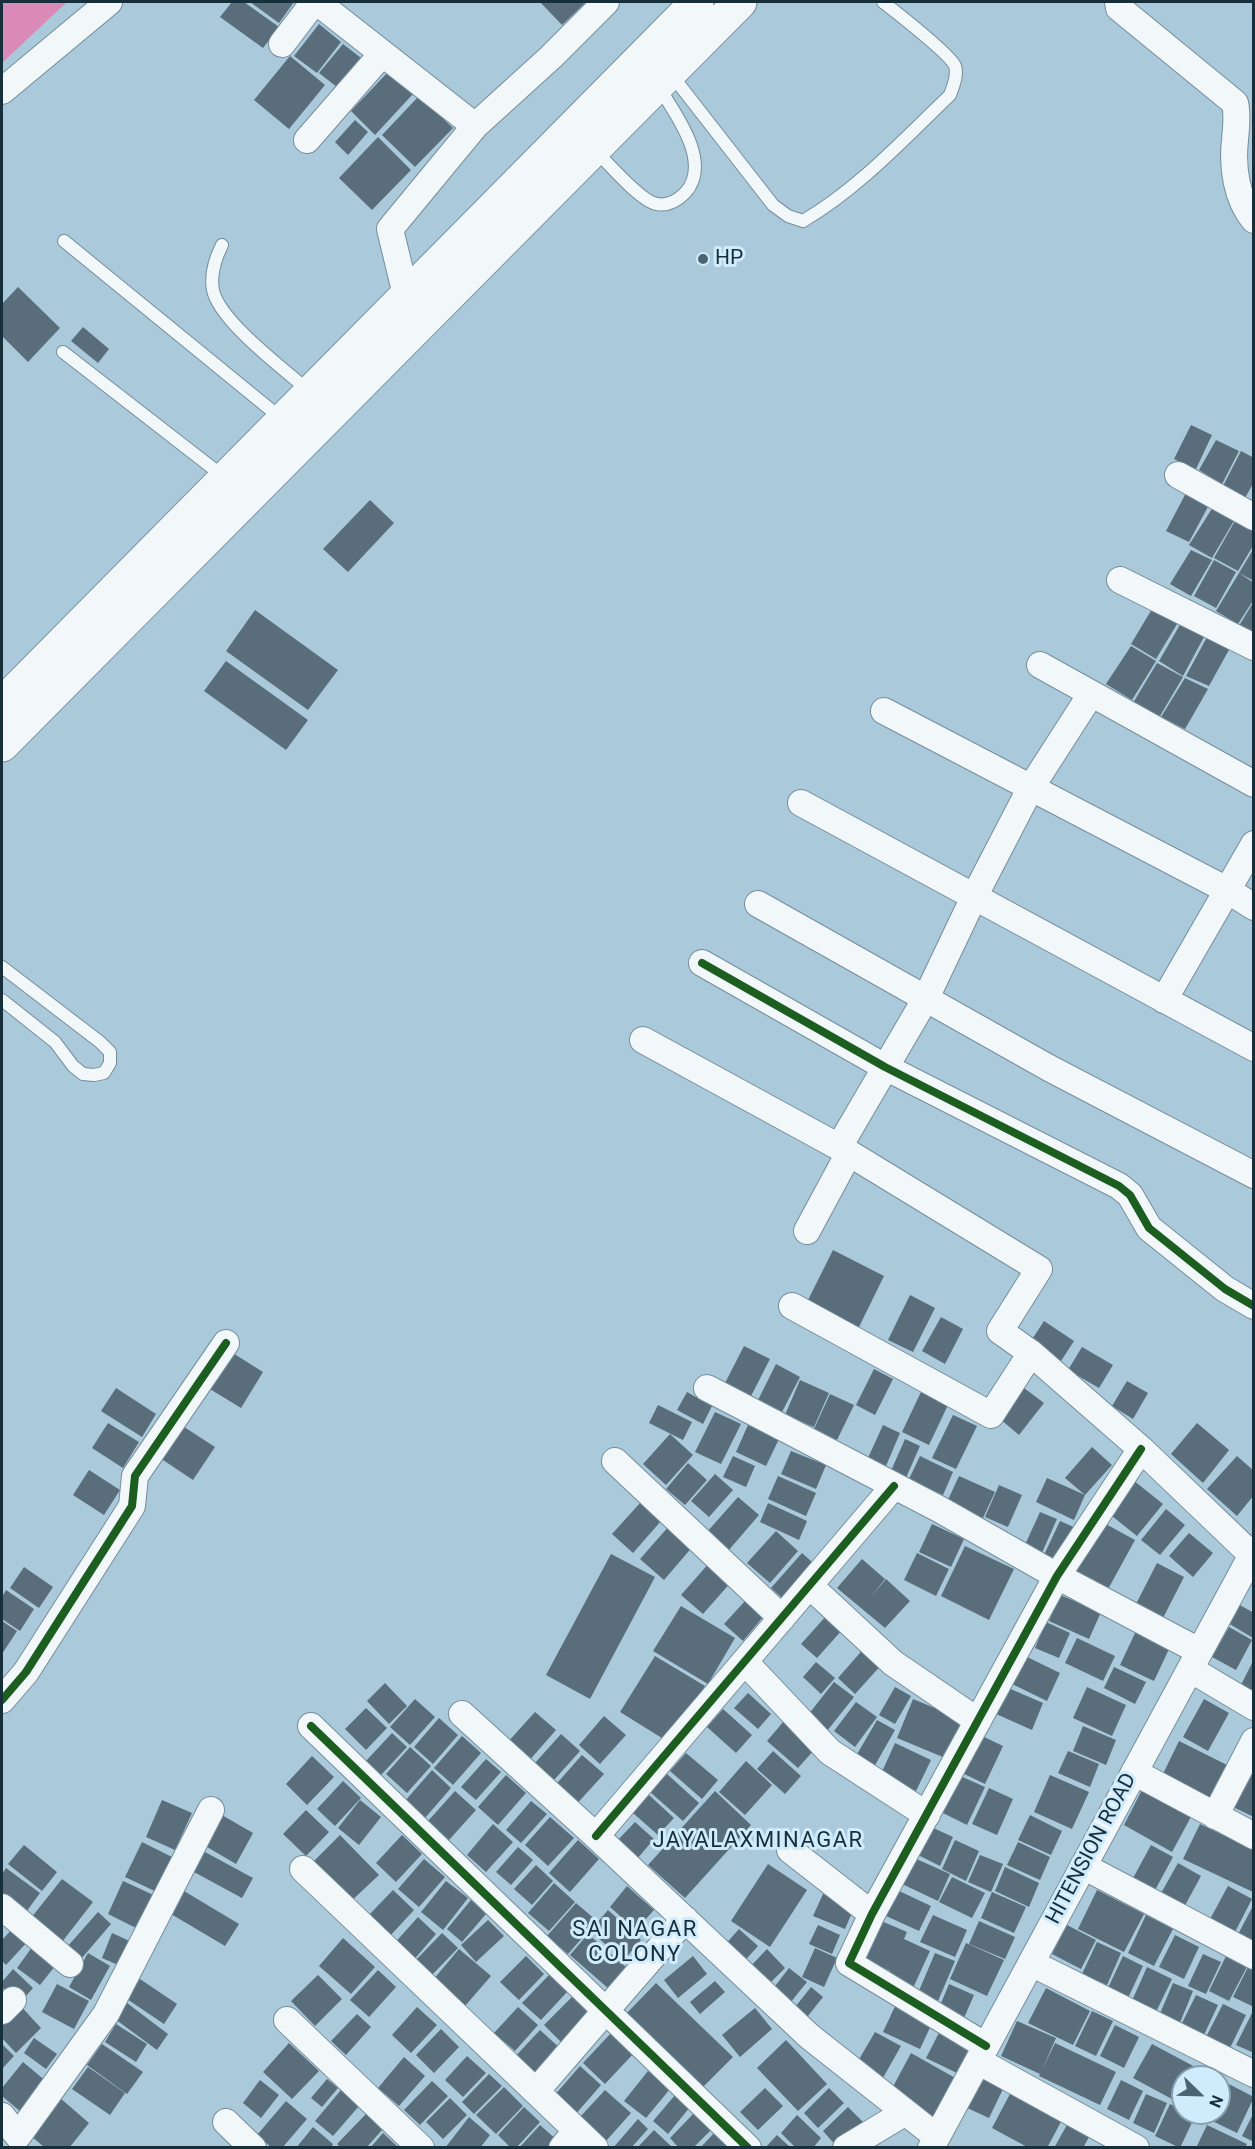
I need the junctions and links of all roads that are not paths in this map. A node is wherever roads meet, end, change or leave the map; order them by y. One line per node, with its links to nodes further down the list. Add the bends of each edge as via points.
1 (109, 2): 11 (street)
2 (315, 2): 8 (street); 9 (street)
3 (606, 2): 12 (street)
4 (697, 2): 18 (highway)
5 (740, 2): 10 (highway)
6 (884, 2): 10 (lane, via 955,66 951,95 872,170 803,221 773,205)
7 (1118, 2): 15 (street, via 1119,8 1235,103 1238,118 1234,171 1246,210)
8 (282, 44)
9 (382, 54): 12 (street); 13 (street)
10 (663, 78): 14 (highway); 14 (lane, via 694,158 696,172 692,185 673,203 655,204 637,193)
11 (2, 91)
12 (475, 126): 18 (street, via 390,229)
13 (308, 140)
14 (594, 149): 31 (highway)
15 (1254, 220)
16 (64, 241): 21 (lane)
17 (222, 245): 20 (lane, via 213,261 213,290 224,312)
18 (406, 295): 20 (highway)
19 (63, 352): 23 (lane)
20 (310, 392): 21 (highway)
21 (282, 420): 23 (highway)
22 (1178, 475): 24 (street)
23 (225, 478): 29 (highway)
24 (1254, 517)
25 (1120, 580): 26 (street)
26 (1254, 647)
27 (1040, 665): 28 (street)
28 (1091, 694): 32 (street); 33 (street)
29 (2, 704)
30 (884, 711): 33 (street)
31 (2, 745)
32 (1254, 784)
33 (1030, 789): 36 (street); 37 (street)
34 (801, 803): 37 (street)
35 (1254, 844): 36 (street)
36 (1227, 890): 39 (street); 44 (street)
37 (974, 897): 42 (street); 44 (street)
38 (758, 904): 42 (street)
39 (1254, 907)
40 (702, 963): 47 (street)
41 (2, 967): 43 (lane, via 105,1047 110,1052 110,1063 104,1072 83,1074 55,1042)
42 (926, 998): 47 (street); 49 (street, via 1049,1068)
43 (2, 1000)
44 (1164, 1000): 46 (street)
45 (644, 1040): 48 (street)
46 (1254, 1048)
47 (885, 1067): 48 (street); 52 (street, via 1119,1186 1130,1195 1149,1228 1226,1289)
48 (844, 1150): 50 (street); 54 (street, via 1039,1269 1000,1331)
49 (1254, 1175)
50 (807, 1231)
51 (792, 1306): 54 (street, via 991,1415)
52 (1254, 1306)
53 (226, 1343): 65 (street, via 135,1476 132,1506 26,1672)
54 (1031, 1353): 56 (street)
55 (707, 1388): 58 (street)
56 (1141, 1449): 59 (street); 60 (street)
57 (615, 1461): 62 (street)
58 (894, 1486): 60 (street); 61 (street)
59 (1253, 1555): 63 (street, HITENSION ROAD)
60 (1057, 1576): 63 (street); 68 (street)
61 (810, 1586): 62 (street); 68 (street, via 893,1663)
62 (782, 1618): 64 (street)
63 (1195, 1660): 66 (street); 71 (street, HITENSION ROAD)
64 (745, 1662): 73 (street, via 830,1752); 75 (street)
65 (2, 1700)
66 (1254, 1707)
67 (462, 1714): 75 (street)
68 (978, 1721): 73 (street)
69 (311, 1726): 86 (street)
70 (1254, 1742): 74 (street)
71 (1134, 1772): 74 (street); 78 (street, HITENSION ROAD)
72 (211, 1810): 92 (street, via 106,2014 18,2136)
73 (927, 1815): 81 (street)
74 (1215, 1816): 76 (street)
75 (596, 1836): 82 (street)
76 (1254, 1836)
77 (790, 1850): 81 (street)
78 (1083, 1866): 83 (street); 84 (street, HITENSION ROAD)
79 (303, 1869): 90 (street)
80 (2, 1907): 85 (street)
81 (872, 1914): 88 (street, via 849,1963)
82 (685, 1919): 86 (street); 91 (street, via 809,2036)
83 (1254, 1956)
84 (1031, 1963): 88 (street, HITENSION ROAD); 89 (street)
85 (70, 1964)
86 (605, 2010): 90 (street); 98 (street)
87 (286, 2020): 97 (street)
88 (982, 2054): 95 (street, HITENSION ROAD); 100 (street)
89 (1254, 2074)
90 (537, 2091): 94 (street)
91 (904, 2113): 95 (street); 99 (street)
92 (2, 2116)
93 (226, 2122): 96 (street)
94 (578, 2142)
95 (934, 2142)
96 (253, 2148)
97 (421, 2148)
98 (748, 2148)
99 (846, 2148)
100 (1136, 2148)

